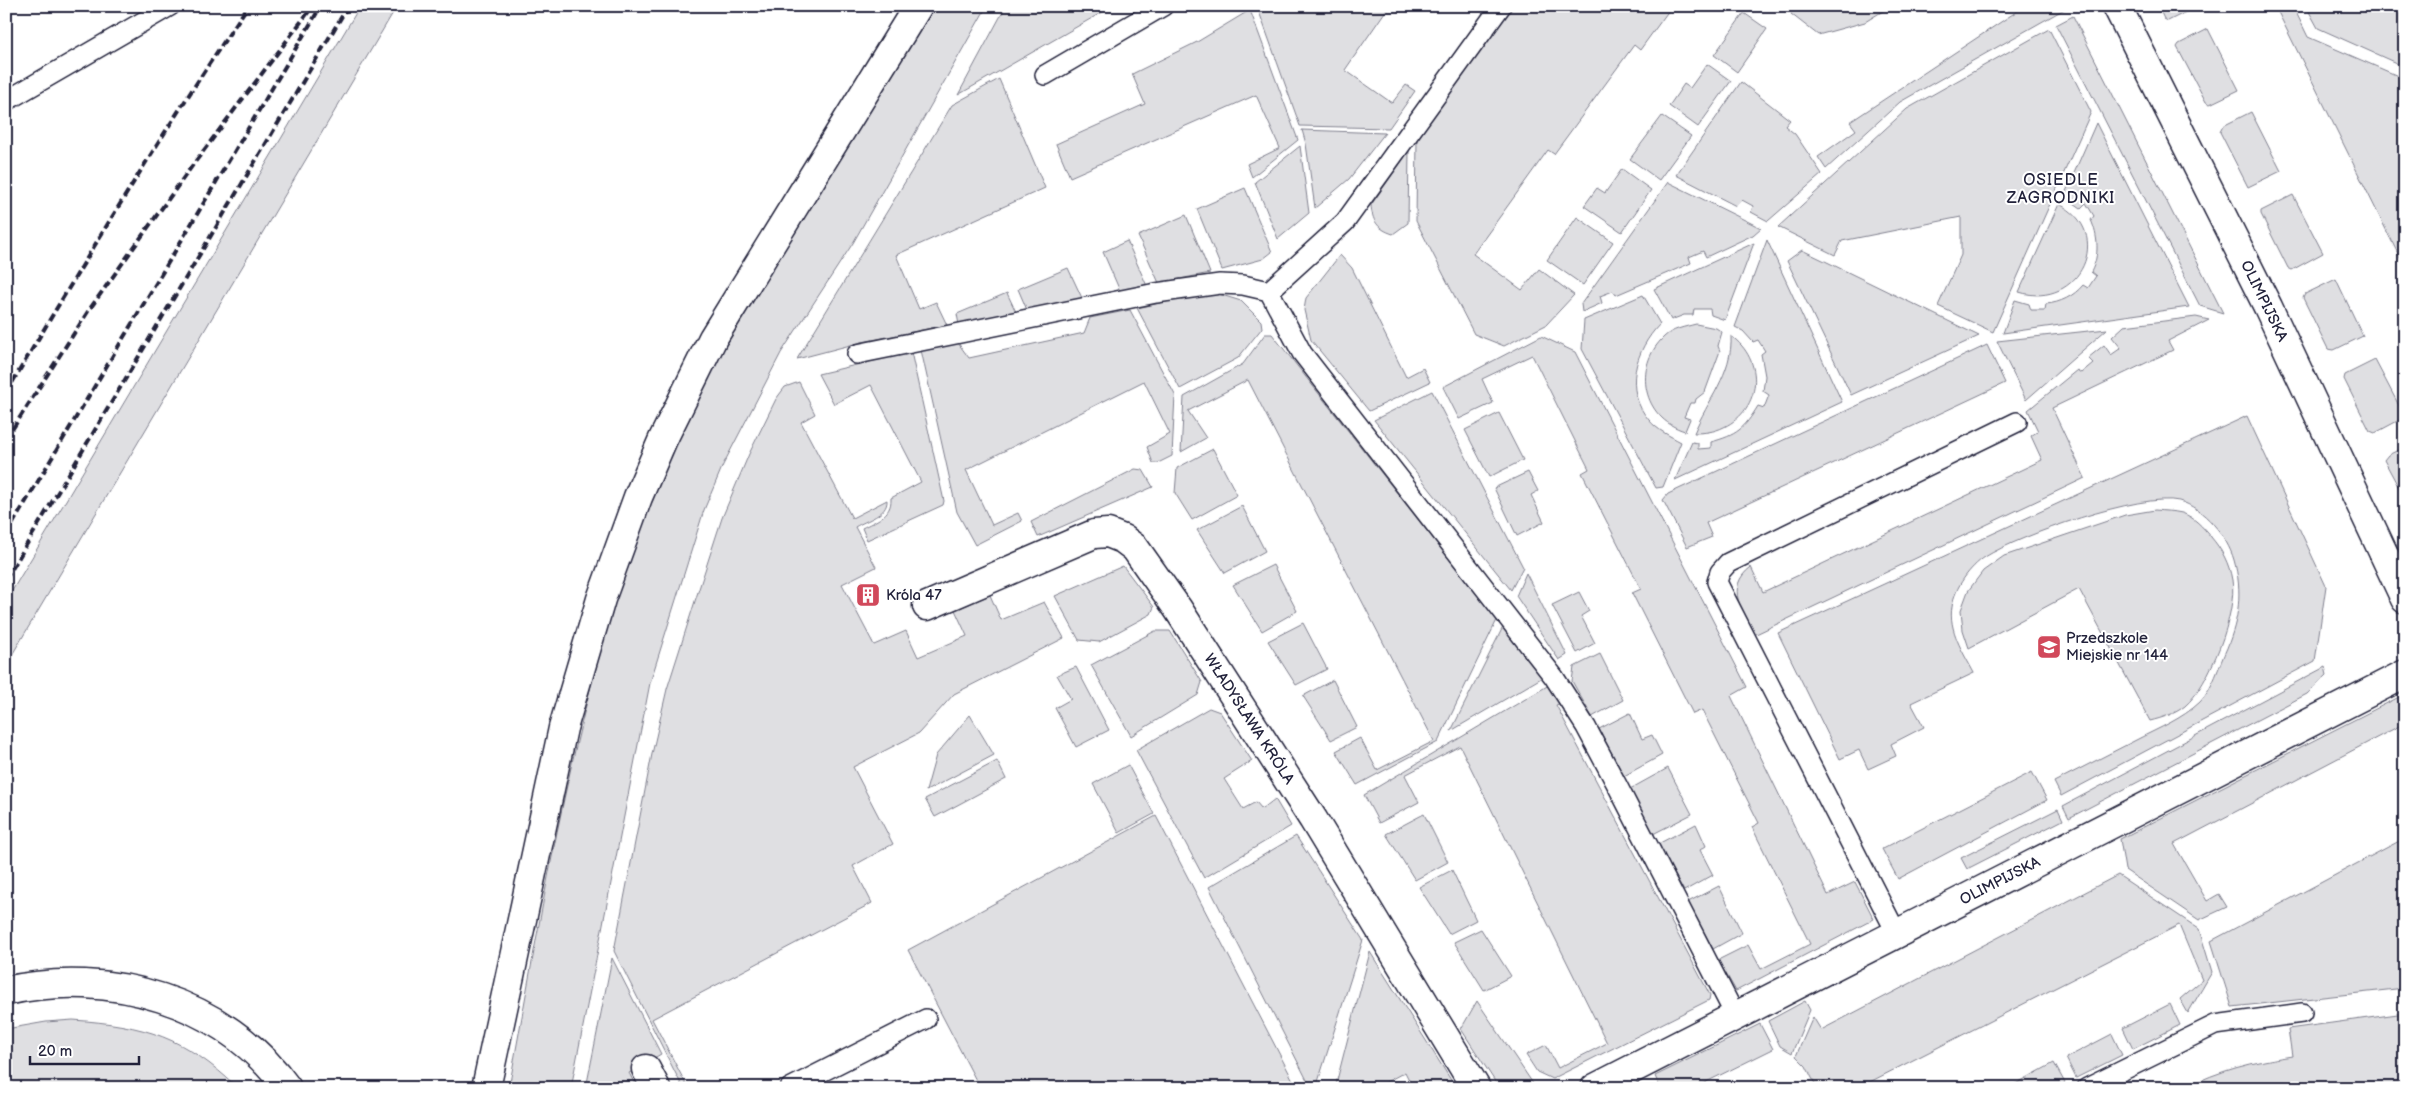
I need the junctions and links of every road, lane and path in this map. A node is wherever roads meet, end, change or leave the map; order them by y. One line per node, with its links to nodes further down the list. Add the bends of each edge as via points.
1 (170, 6): 7 (lane)
2 (918, 6): 20 (street, via 713,338 638,497 601,599 563,728)
3 (1163, 6): 6 (lane)
4 (1501, 6): 8 (lane, via 1345,222)
5 (2117, 6): 11 (street, OLIMPIJSKA, via 2272,316)
6 (1045, 75)
7 (6, 101)
8 (1268, 291): 9 (lane, via 1220,284 1156,293); 17 (lane, via 1302,353 1554,677 1586,727)
9 (858, 354)
10 (2016, 422): 14 (lane, via 1728,563 1717,582)
11 (2405, 599)
12 (927, 606): 22 (street, WŁADYSŁAWA KRÓLA, via 1094,534 1108,533 1135,548 1313,819)
13 (2405, 674): 14 (street, OLIMPIJSKA)
14 (1897, 934): 17 (street, OLIMPIJSKA)
15 (6, 991): 19 (street, via 23,987 87,984 128,989 173,1001 198,1011 242,1040)
16 (2302, 1013): 24 (lane, via 2215,1025)
17 (1736, 1017): 23 (street, OLIMPIJSKA)
18 (926, 1020): 21 (lane)
19 (287, 1088)
20 (486, 1088)
21 (790, 1088)
22 (1476, 1088)
23 (1595, 1088)
24 (2087, 1088)

